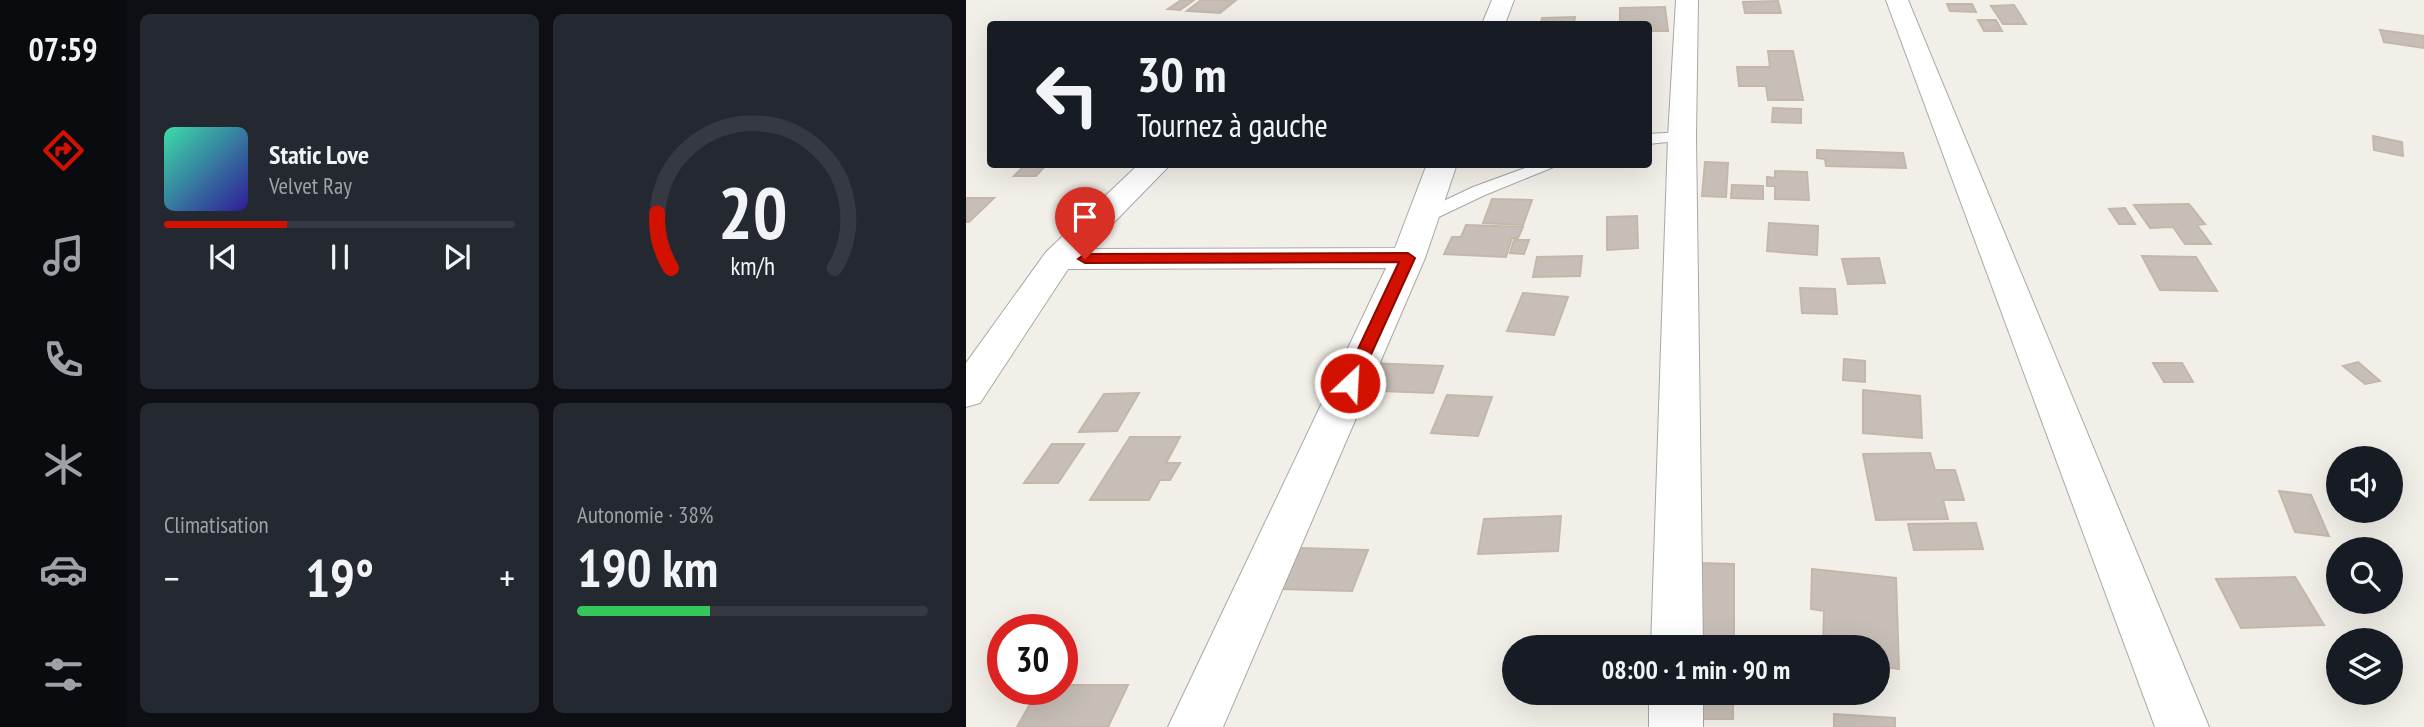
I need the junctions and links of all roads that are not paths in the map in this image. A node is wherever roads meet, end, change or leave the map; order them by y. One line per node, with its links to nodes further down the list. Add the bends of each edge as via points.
1 (1503, 0): 4 (street)
2 (1687, 0): 5 (street)
3 (1897, 0): 17 (street)
4 (1494, 21)
5 (1665, 138): 13 (street)
6 (1153, 168): 11 (street)
7 (1441, 168): 9 (street)
8 (1542, 168): 9 (lane)
9 (1422, 218): 10 (street)
10 (1408, 258): 11 (street); 15 (street)
11 (1058, 259): 12 (street)
12 (966, 393)
13 (1677, 635)
14 (1676, 705): 16 (street)
15 (1195, 727)
16 (1676, 727)
17 (2182, 727)

